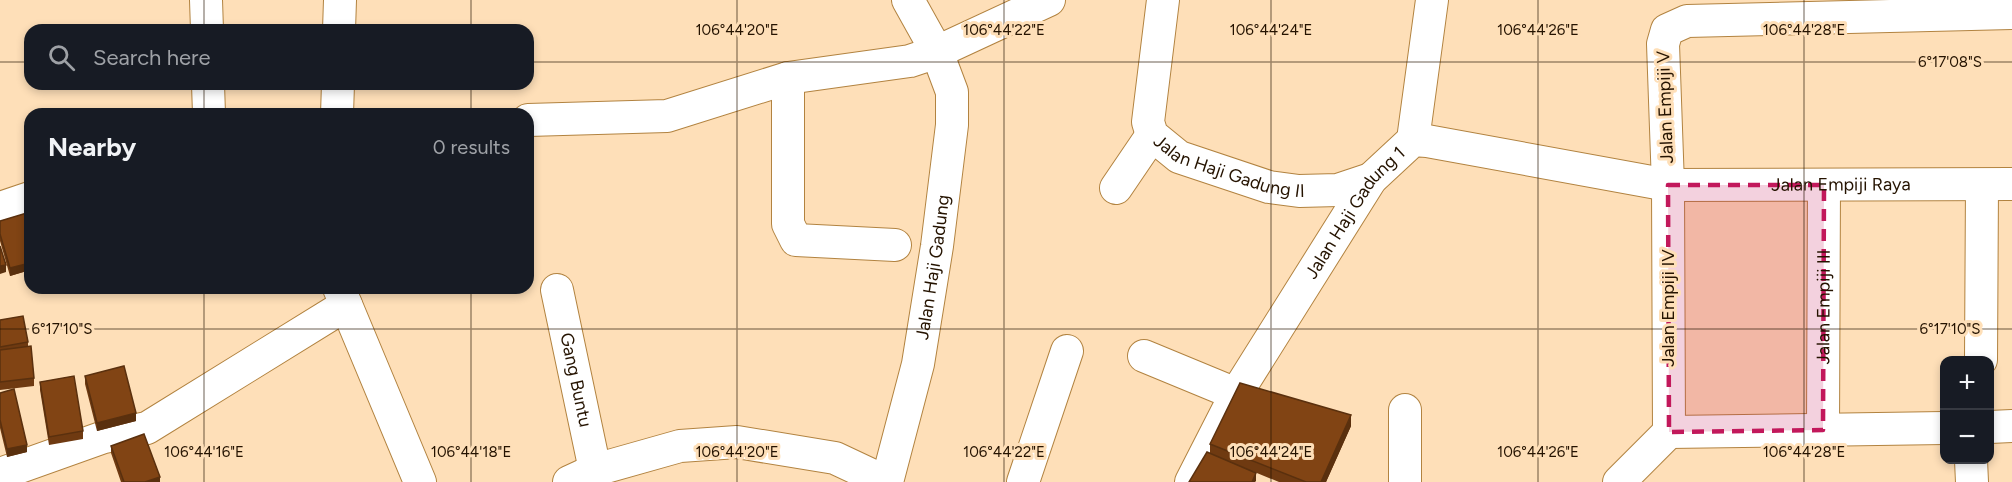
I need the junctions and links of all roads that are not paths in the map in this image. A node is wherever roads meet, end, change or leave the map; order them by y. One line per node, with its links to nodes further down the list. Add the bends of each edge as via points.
1 (206, 0): 9 (street)
2 (340, 0): 10 (street)
3 (909, 0): 11 (street, Jalan Haji Gadung)
4 (1049, 0): 11 (street)
5 (1163, 0): 18 (street, Jalan Haji Gadung II, via 1148,122)
6 (1432, 0): 19 (street)
7 (1852, 9): 8 (street); 23 (street, Jalan Empiji V, via 1687,21 1667,30 1663,44)
8 (2012, 13)
9 (207, 24)
10 (339, 24)
11 (937, 52): 12 (street, via 910,61); 44 (street, Jalan Haji Gadung, via 952,92 951,135 918,363)
12 (788, 78): 17 (street, via 667,116); 27 (street, via 788,224 796,240)
13 (208, 90): 15 (street)
14 (338, 90): 16 (street)
15 (209, 108)
16 (337, 108)
17 (534, 120)
18 (1152, 135): 20 (street, Jalan Haji Gadung II, via 1179,157 1269,187 1338,190); 24 (street)
19 (1413, 140): 20 (street, Jalan Haji Gadung 1); 23 (street, Jalan Haji Gadung 1)
20 (1371, 179): 33 (street, Jalan Haji Gadung 1)
21 (1824, 184): 22 (street, Jalan Empiji Raya); 23 (street, Jalan Empiji Raya); 38 (street, Jalan Empiji III)
22 (1997, 184): 32 (street)
23 (1668, 185): 39 (street, Jalan Empiji IV)
24 (1116, 188)
25 (24, 200): 26 (street)
26 (0, 208)
27 (895, 245)
28 (557, 290): 42 (street, Gang Buntu)
29 (342, 296): 41 (street, via 147,428 104,437); 43 (street)
30 (1067, 351): 45 (street)
31 (1144, 356): 33 (street)
32 (1981, 356)
33 (1236, 394): 46 (street, Jalan Haji Gadung 1)
34 (1405, 410): 47 (street)
35 (2012, 426): 36 (street)
36 (1994, 427)
37 (1940, 428): 38 (street)
38 (1823, 430): 39 (street)
39 (1668, 432): 48 (street)
40 (1971, 464): 49 (street)
41 (0, 474)
42 (582, 476): 44 (street, via 680,446 737,442 835,458)
43 (420, 482)
44 (887, 482)
45 (1023, 482)
46 (1191, 482)
47 (1405, 482)
48 (1619, 482)
49 (1972, 482)

